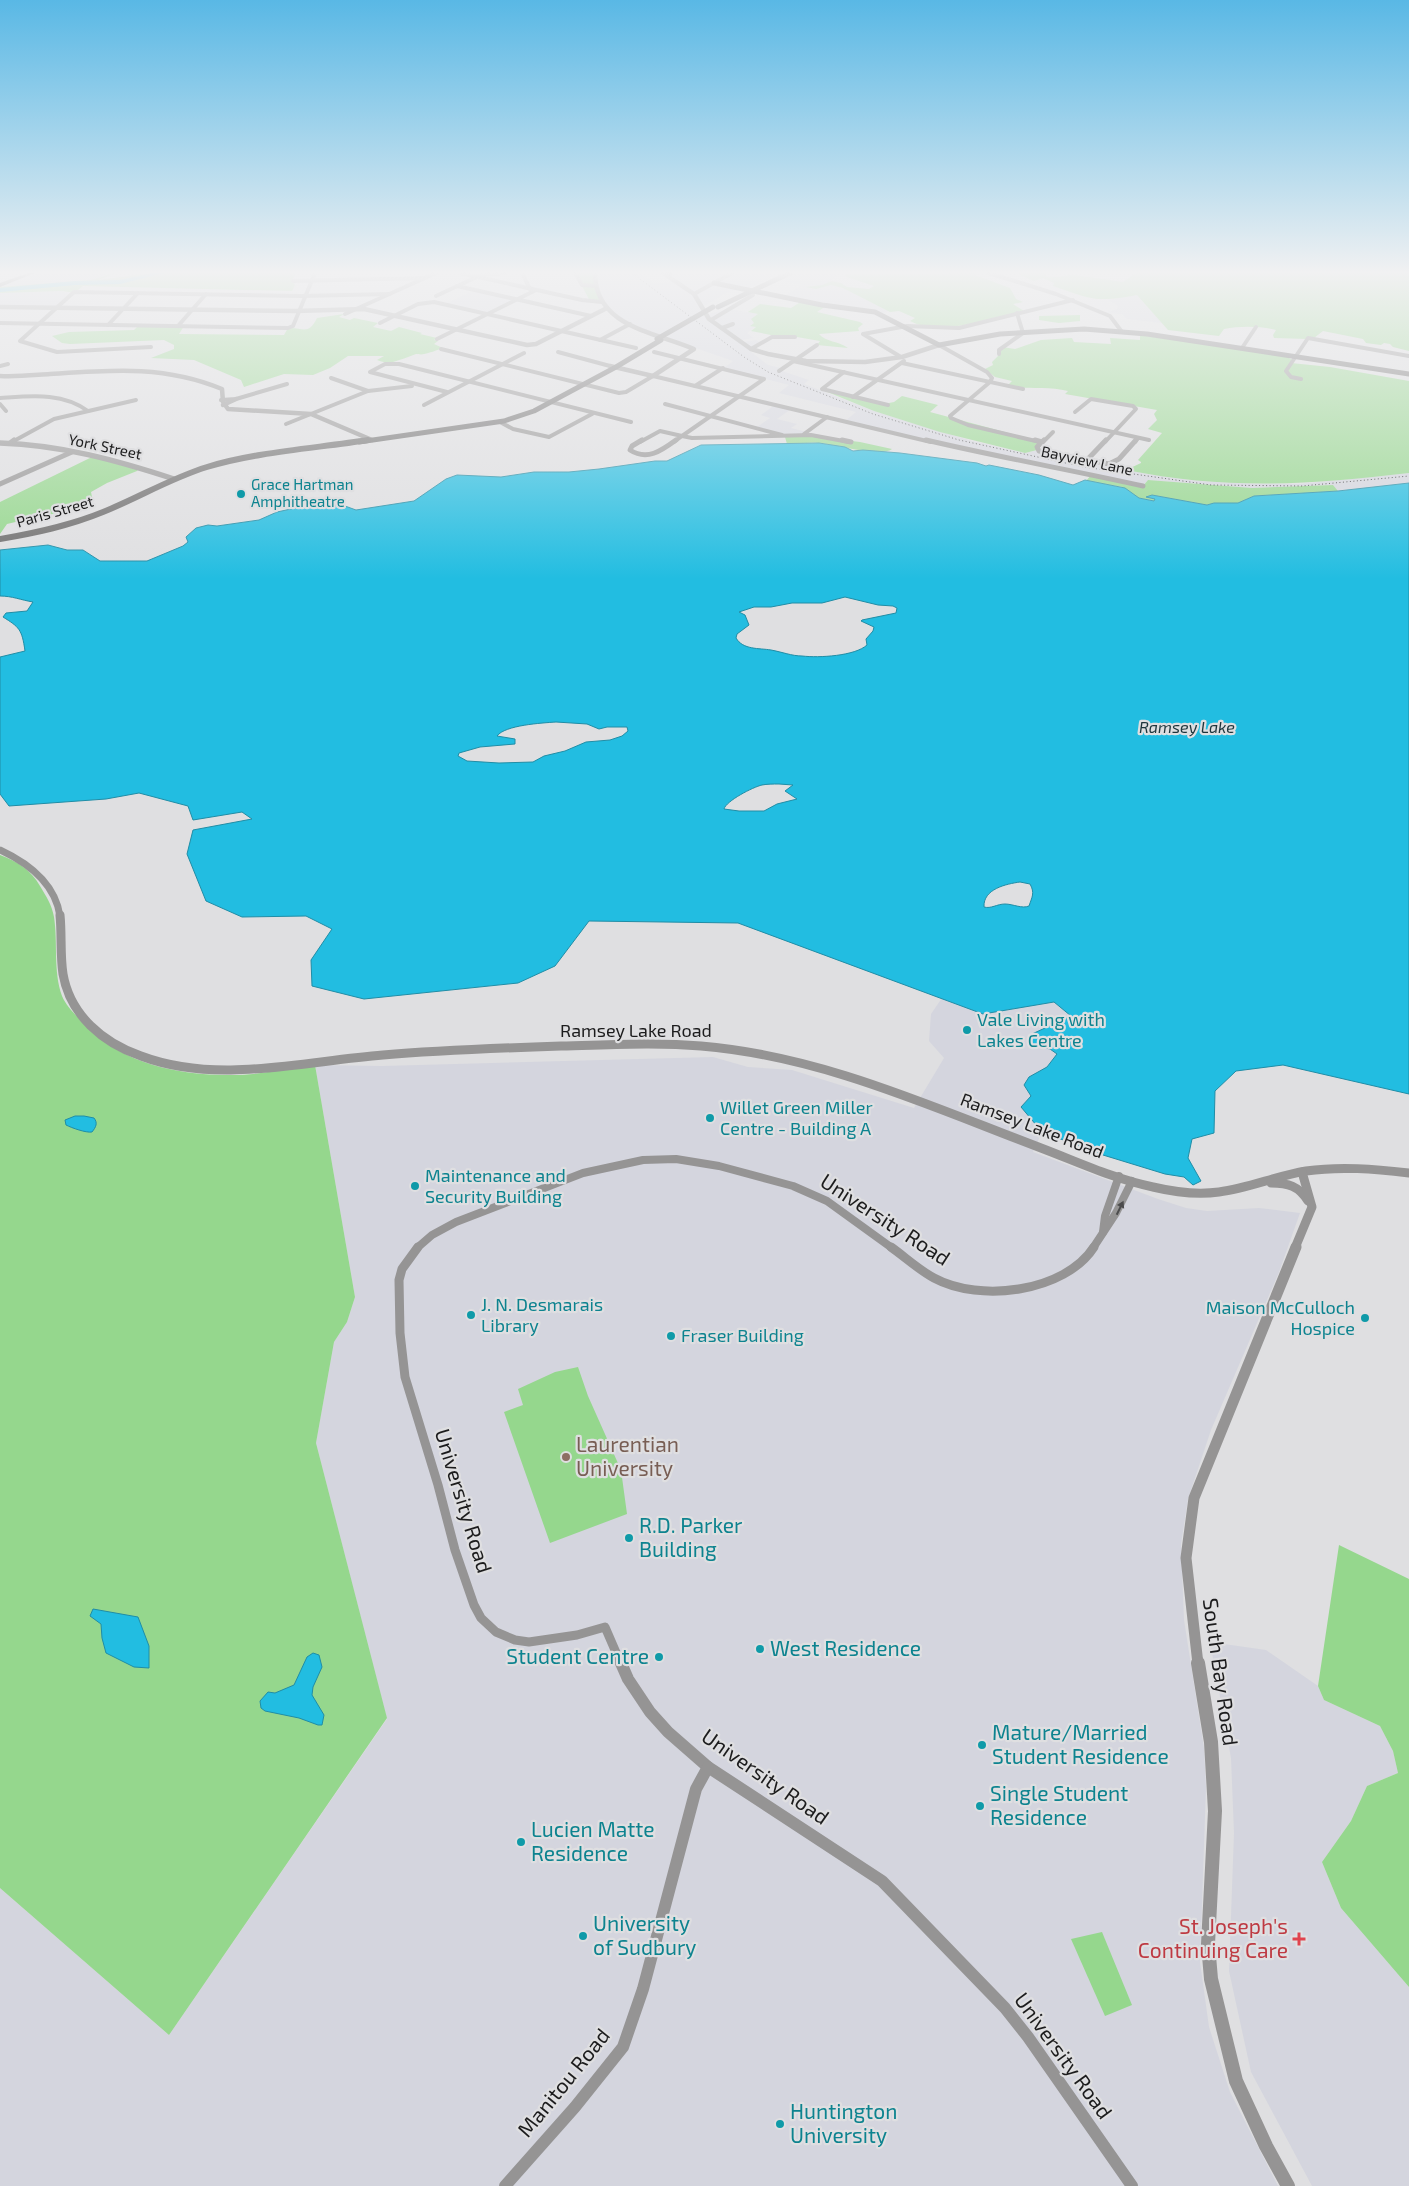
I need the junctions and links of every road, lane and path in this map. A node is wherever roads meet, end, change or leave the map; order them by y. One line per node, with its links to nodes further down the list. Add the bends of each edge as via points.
1 (33, 375): 17 (street)
2 (184, 375): 38 (street, via 223,390)
3 (381, 375): 26 (street)
4 (443, 375): 22 (street)
5 (480, 375): 22 (street)
6 (545, 375): 25 (street)
7 (598, 375): 25 (main road, Paris Street)
8 (649, 375): 18 (street)
9 (712, 375): 27 (street)
10 (752, 375): 31 (street, via 764,378)
11 (840, 375): 32 (street, via 822,389)
12 (856, 375): 21 (street)
13 (883, 375): 21 (street)
14 (962, 375): 23 (street)
15 (991, 375): 23 (street)
16 (1289, 375): 20 (street)
17 (0, 376)
18 (653, 376): 25 (street, via 622,393); 27 (street, Bayview Lane)
19 (331, 378): 29 (street)
20 (1302, 379)
21 (877, 380): 32 (street); 36 (street)
22 (468, 381): 30 (street); 37 (street)
23 (990, 382): 28 (street); 36 (street)
24 (287, 384): 34 (street)
25 (581, 384): 37 (main road, Paris Street)
26 (418, 385): 29 (street); 30 (street)
27 (695, 386): 31 (street, Bayview Lane)
28 (1023, 389)
29 (368, 392): 46 (street)
30 (447, 392): 41 (street)
31 (739, 396): 48 (street); 49 (street, Bayview Lane)
32 (853, 397): 42 (street)
33 (0, 398): 44 (street, via 53,397 81,404)
34 (236, 399): 38 (street)
35 (136, 400): 44 (street)
36 (968, 400): 54 (street); 62 (street, via 951,418)
37 (549, 402): 47 (street); 50 (main road, Paris Street, via 534,411)
38 (222, 403): 46 (street, via 235,410)
39 (0, 404): 43 (street)
40 (665, 404): 48 (street)
41 (424, 405)
42 (888, 405)
43 (6, 411)
44 (88, 411): 64 (street, via 54,419)
45 (1075, 412): 54 (street, via 1091,399 1136,408)
46 (312, 414): 52 (street); 59 (street)
47 (592, 414): 50 (street, via 549,437 513,429); 51 (street)
48 (711, 416): 56 (street); 57 (street)
49 (827, 417): 55 (street); 69 (street, Bayview Lane, via 1009,460)
50 (500, 422): 59 (main road, Paris Street)
51 (631, 422)
52 (286, 424)
53 (1053, 432): 62 (street)
54 (1113, 432): 58 (street); 66 (street)
55 (803, 435): 57 (street); 61 (street)
56 (682, 436): 56 (street, via 660,431 630,450 650,454); 57 (street, via 700,439)
57 (784, 436)
58 (1138, 438): 60 (street); 66 (street, via 1112,464)
59 (372, 440): 67 (main road, Paris Street, via 252,457)
60 (1150, 440)
61 (851, 442)
62 (1042, 442): 66 (street, via 1038,450)
63 (0, 443): 64 (street, York Street)
64 (10, 443): 65 (street, York Street)
65 (72, 452): 67 (street, York Street, via 125,462); 68 (street)
66 (1086, 461)
67 (172, 478): 70 (main road, Paris Street, via 103,512 68,525)
68 (0, 484)
69 (1143, 486)
70 (0, 539)
71 (0, 850): 74 (street, Ramsey Lake Road, via 31,867 44,879 54,896 60,918 64,981 74,1007 103,1037 146,1058 182,1066 231,1070 365,1056 480,1049 708,1046 834,1070)
72 (1302, 1172): 73 (street, Ramsey Lake Road, via 1372,1169); 76 (street, Ramsey Lake Road); 77 (street)
73 (1409, 1173)
74 (1118, 1176): 75 (street, Ramsey Lake Road); 78 (street, University Road)
75 (1132, 1181): 76 (street, Ramsey Lake Road, via 1178,1191 1208,1193); 78 (street, University Road, one-way to 75, via 1114,1219)
76 (1261, 1182): 77 (street, via 1293,1185)
77 (1311, 1204): 82 (street, South Bay Road, via 1194,1498 1186,1558 1194,1641 1212,1752 1215,1811 1208,1944 1211,1979 1236,2081)
78 (1103, 1232): 79 (street, University Road, via 1097,1245 1079,1265 1060,1277 991,1292 967,1289 928,1275 827,1202 794,1186 719,1166 676,1159 643,1160 583,1173 456,1222 432,1235 410,1256 402,1269 398,1297 405,1377 454,1550 481,1618 500,1634 529,1642 577,1636 605,1627 628,1678 650,1712)
79 (708, 1767): 80 (street, Manitou Road, via 696,1789 643,1989 623,2048); 81 (street, University Road, via 882,1882 1005,2008)
80 (505, 2186)
81 (1132, 2186)
82 (1288, 2186)

